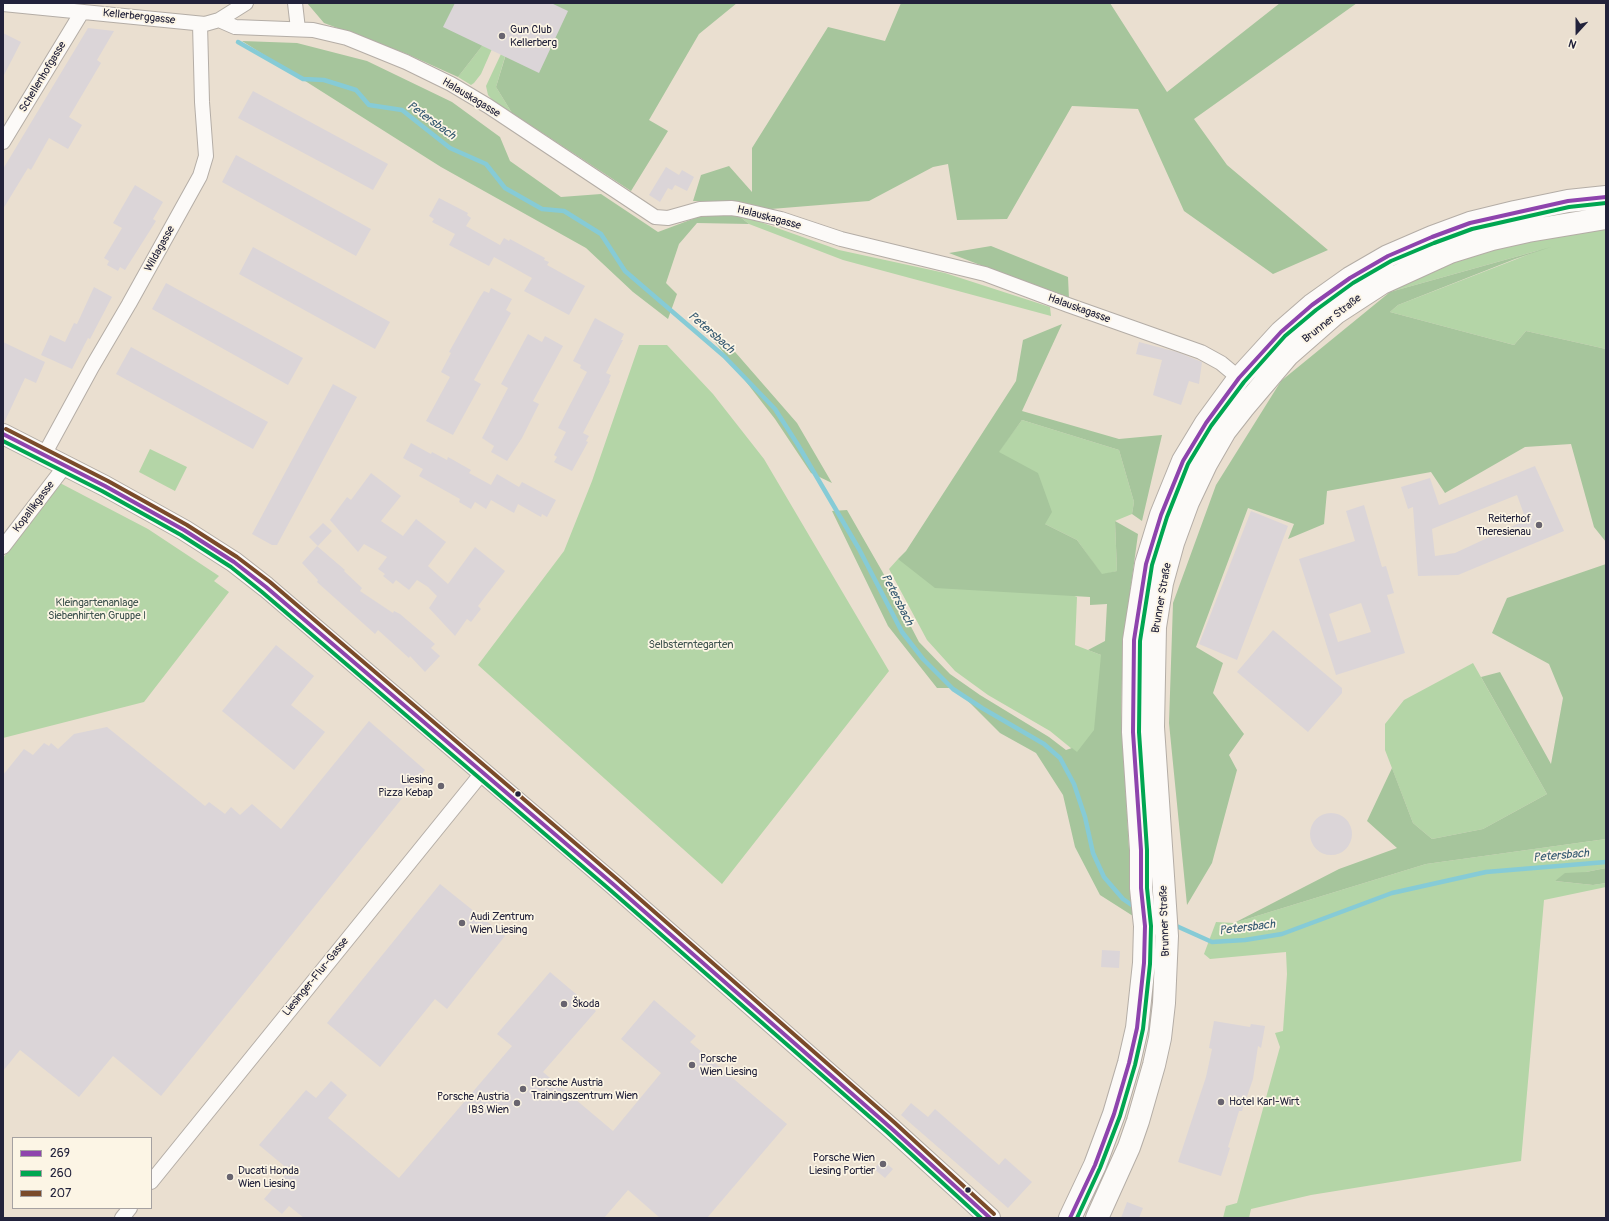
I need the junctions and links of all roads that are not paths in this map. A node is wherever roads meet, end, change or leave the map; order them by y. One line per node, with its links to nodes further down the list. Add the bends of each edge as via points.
1 (246, 3): 5 (street, Kellerberggasse)
2 (295, 3): 7 (street)
3 (3, 4): 4 (street, Kellerberggasse)
4 (82, 12): 6 (street, Kellerberggasse); 8 (street, Schellenhofgasse)
5 (219, 20): 6 (street, Kellerberggasse); 7 (street, Halauskagasse, via 235,26)
6 (200, 24): 13 (street, Wildagasse, via 206,156 200,176)
7 (298, 29): 11 (street, Halauskagasse, via 347,38 451,84 655,217 668,218 700,209 738,209 781,218 841,239 985,274 1201,352 1221,363)
8 (3, 142)
9 (1606, 197): 11 (main road, Brunner Straße, via 1568,201 1470,223 1388,256 1350,278 1312,305 1281,332)
10 (1606, 218): 22 (main road, Brunner Straße, via 1528,230 1492,239 1450,252 1382,283 1336,313 1288,355 1225,431 1206,464 1173,543 1162,583 1155,627 1153,727 1167,936 1164,1003 1154,1065 1129,1147)
11 (1239, 378): 21 (main road, Brunner Straße, via 1206,423 1183,461 1161,514 1143,578 1134,640 1132,694 1144,926 1141,997 1134,1047 1114,1114 1095,1165)
12 (3, 434): 13 (main road)
13 (44, 455): 14 (main road)
14 (65, 466): 15 (street, Kopallikgasse); 16 (main road, via 184,530 234,562)
15 (3, 547)
16 (482, 773): 17 (street, Liesinger-Flur-Gasse); 20 (main road, via 613,884)
17 (152, 1181)
18 (129, 1209): 19 (street)
19 (122, 1218)
20 (990, 1218)
21 (1070, 1218)
22 (1097, 1218)

